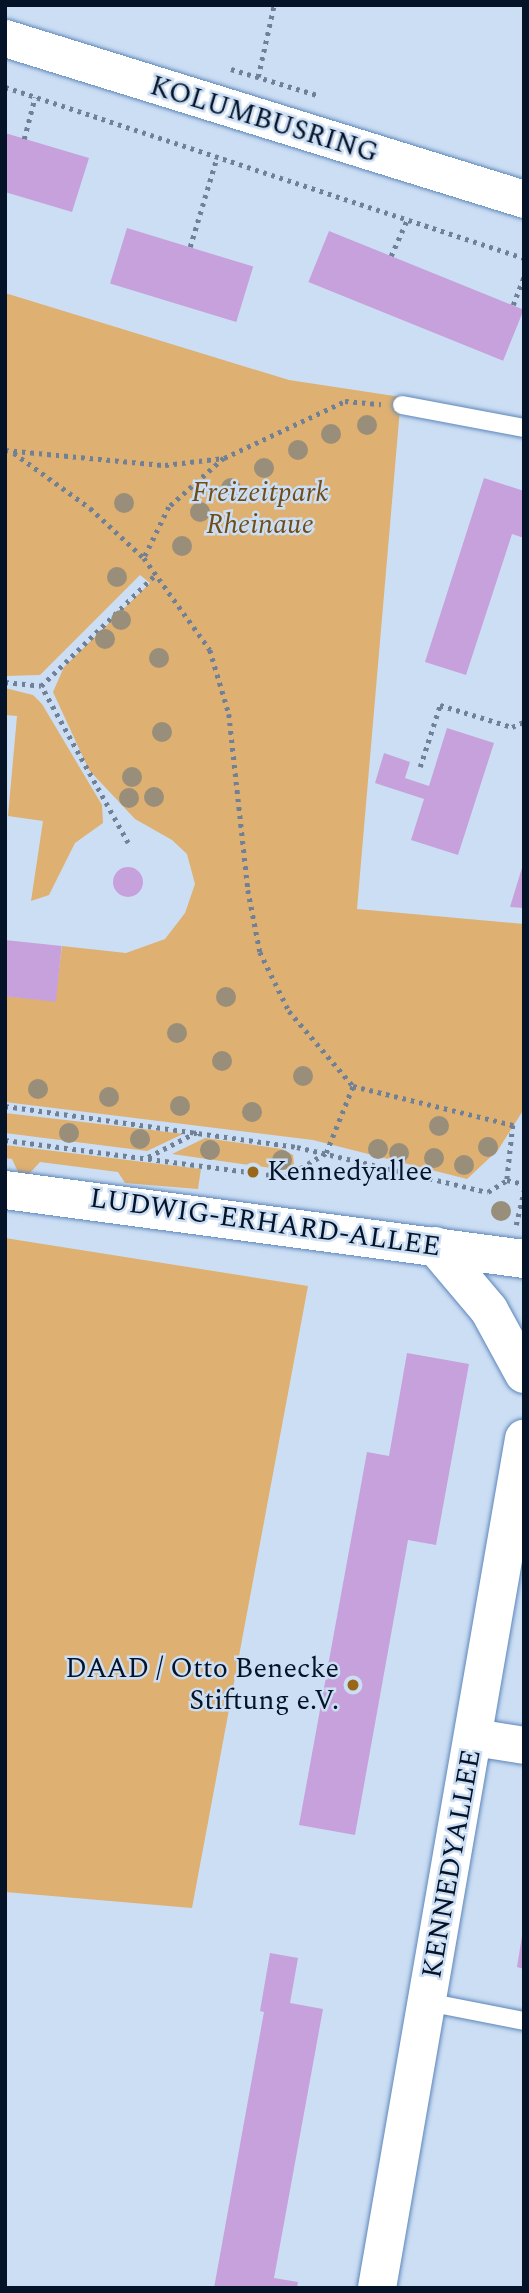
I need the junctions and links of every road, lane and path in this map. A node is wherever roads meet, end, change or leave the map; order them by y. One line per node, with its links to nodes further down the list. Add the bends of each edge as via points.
1 (274, 5): 3 (path)
2 (5, 38): 8 (street, KOLUMBUSRING)
3 (258, 77)
4 (5, 87): 5 (path)
5 (35, 97): 6 (path); 7 (path)
6 (24, 139)
7 (217, 157): 9 (path); 10 (path)
8 (524, 199)
9 (407, 220): 11 (path); 12 (path)
10 (190, 247)
11 (391, 256)
12 (524, 258)
13 (524, 276): 14 (path)
14 (513, 305)
15 (402, 405): 16 (lane); 19 (path, via 345,401)
16 (524, 428)
17 (5, 450): 18 (path)
18 (13, 453): 19 (path, via 165,465); 20 (path, via 90,508)
19 (225, 458): 20 (path, via 169,507)
20 (144, 558): 21 (path)
21 (155, 575): 23 (path); 27 (path, via 210,650 229,714 248,890 260,952 289,1012)
22 (5, 682): 23 (path)
23 (41, 686): 26 (path)
24 (524, 723): 25 (path, via 512,727 440,705)
25 (420, 767)
26 (128, 843)
27 (353, 1086): 31 (path); 33 (path, via 513,1125)
28 (5, 1106): 29 (path)
29 (200, 1130): 31 (path); 32 (path)
30 (5, 1140): 32 (path)
31 (326, 1153): 32 (path, via 286,1177); 33 (path, via 488,1192)
32 (146, 1158)
33 (507, 1180): 34 (path)
34 (524, 1184)
35 (5, 1190): 38 (street, LUDWIG-ERHARD-ALLEE)
36 (524, 1191): 37 (path)
37 (518, 1215)
38 (435, 1246): 39 (street, LUDWIG-ERHARD-ALLEE); 40 (street, via 489,1310)
39 (524, 1259)
40 (524, 1374)
41 (524, 1439): 42 (street, KENNEDYALLEE)
42 (474, 1737): 43 (street); 44 (street, KENNEDYALLEE)
43 (524, 1745)
44 (427, 2002): 45 (lane); 46 (street, KENNEDYALLEE)
45 (524, 2021)
46 (377, 2288)

